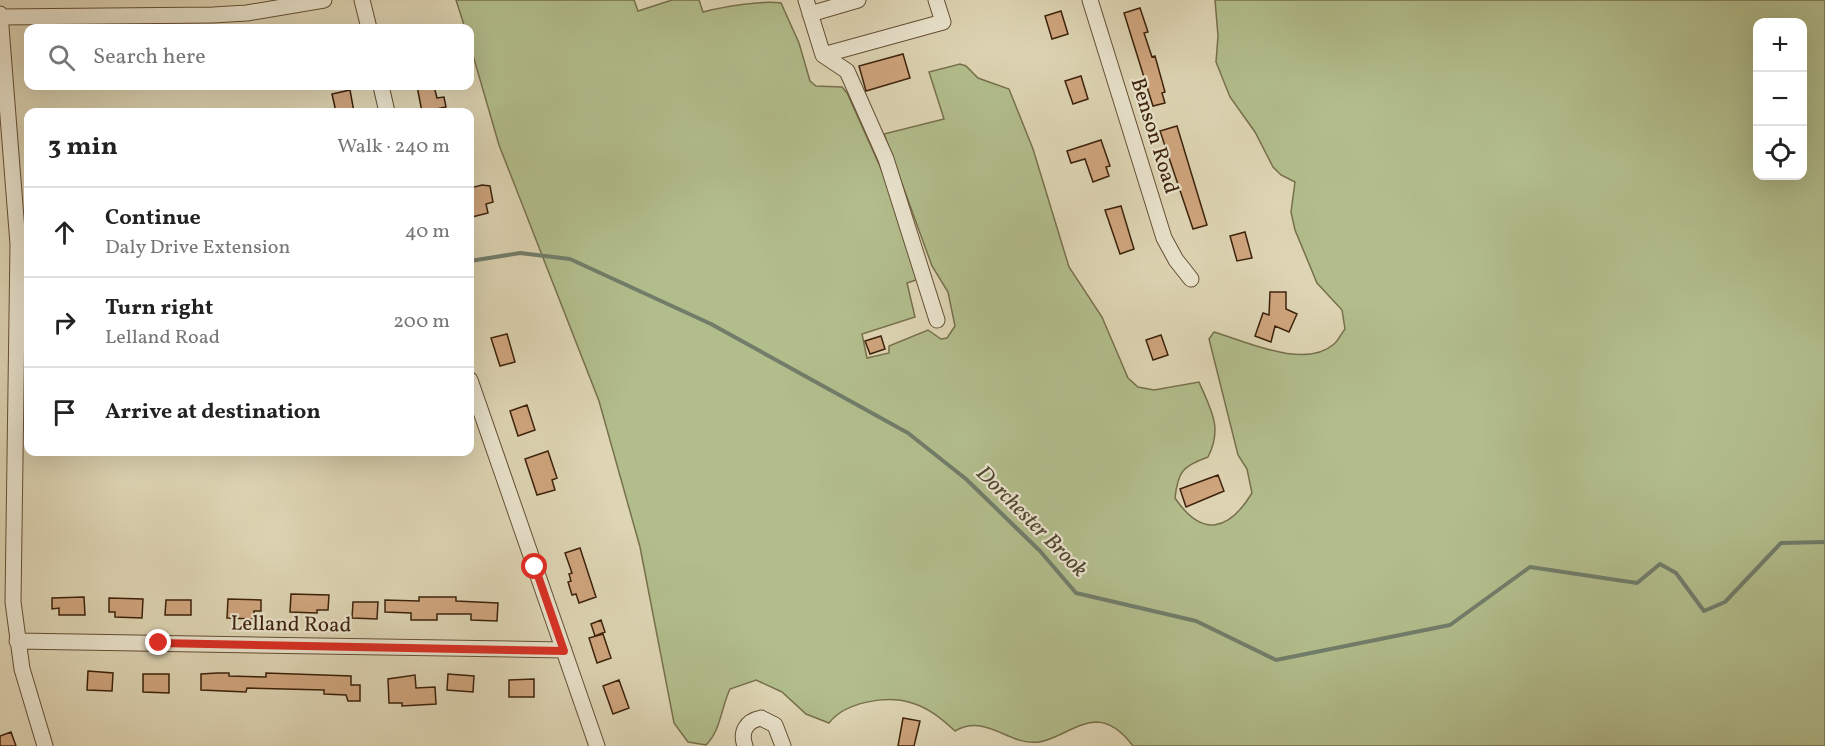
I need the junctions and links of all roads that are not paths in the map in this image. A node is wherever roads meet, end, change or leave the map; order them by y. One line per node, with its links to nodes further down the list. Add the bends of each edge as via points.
1 (324, 0): 7 (street, via 213,15)
2 (362, 0): 8 (street)
3 (858, 0): 6 (street)
4 (936, 0): 9 (street, via 943,22)
5 (1090, 0): 12 (street, Benson Road, via 1164,238)
6 (808, 7): 9 (street)
7 (0, 15): 14 (street, via 18,244)
8 (368, 24)
9 (823, 55): 13 (street, via 847,70 886,159)
10 (382, 90): 11 (street)
11 (386, 108)
12 (1191, 279)
13 (937, 320)
14 (22, 399): 16 (street, via 13,576)
15 (474, 404): 17 (street)
16 (17, 641): 17 (street, Lelland Road); 18 (street)
17 (564, 651): 19 (street)
18 (45, 746)
19 (597, 746)
20 (745, 746): 21 (street, via 746,726 761,718 775,725)
21 (783, 746)

